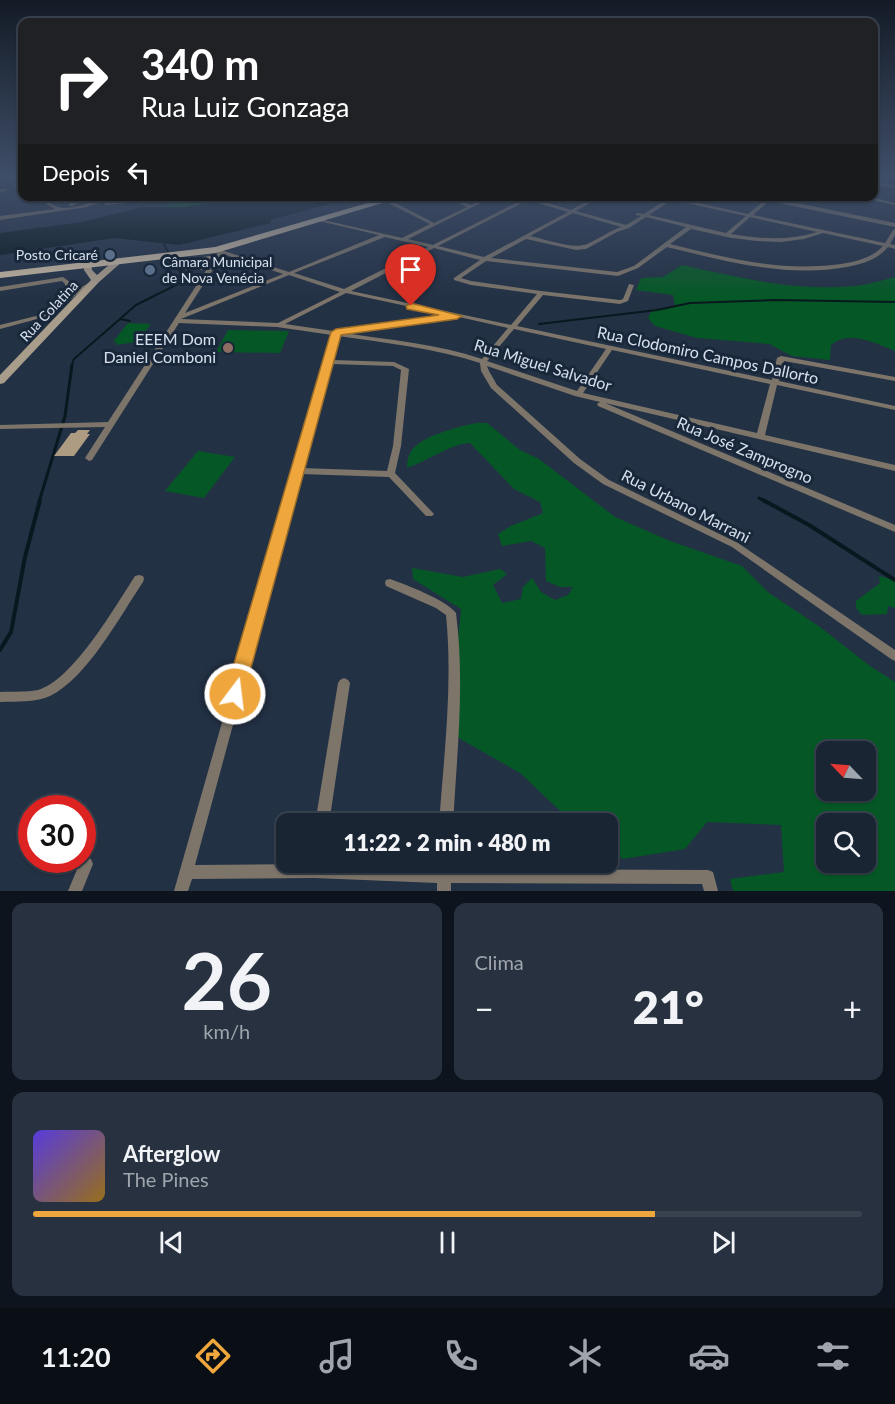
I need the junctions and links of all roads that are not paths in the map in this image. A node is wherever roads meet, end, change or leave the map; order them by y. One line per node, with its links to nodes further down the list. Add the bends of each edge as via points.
1 (330, 218): 13 (main road)
2 (420, 218): 15 (street)
3 (450, 218): 15 (street)
4 (490, 218): 26 (street)
5 (562, 218): 22 (street)
6 (588, 218): 17 (street)
7 (633, 218): 17 (street)
8 (642, 218): 17 (street)
9 (657, 218): 16 (street)
10 (747, 218): 20 (street)
11 (757, 218): 18 (street)
12 (865, 218): 14 (street)
13 (321, 220): 21 (street); 28 (main road)
14 (895, 224)
15 (435, 225): 23 (street)
16 (691, 226): 20 (street); 24 (street)
17 (617, 228): 22 (street, via 590,246 576,248)
18 (824, 231): 20 (street, via 798,241 780,242); 25 (street)
19 (895, 231): 25 (street)
20 (728, 234)
21 (385, 235): 23 (street); 32 (street)
22 (526, 237): 29 (street)
23 (404, 240): 26 (street)
24 (668, 245): 25 (street, via 747,264 804,269 859,262 878,254); 29 (street, via 618,274)
25 (887, 245): 27 (street)
26 (433, 246): 29 (street); 36 (street)
27 (895, 247)
28 (218, 251): 30 (main road); 32 (street, Rua Clodomiro Campos Dallorto); 40 (street)
29 (485, 259): 37 (street, via 456,280)
30 (116, 265): 31 (main road); 31 (main road, Rua Colatina)
31 (88, 272): 33 (main road); 38 (street, via 83,287); 49 (main road, Rua Colatina)
32 (290, 274): 36 (street, Rua Clodomiro Campos Dallorto); 40 (street)
33 (0, 276)
34 (631, 285): 37 (street, via 626,300 620,302)
35 (0, 289): 38 (street, via 63,279)
36 (343, 291): 39 (street, Rua Clodomiro Campos Dallorto); 41 (street)
37 (541, 294): 43 (street)
38 (71, 297): 42 (street, via 50,314)
39 (457, 316): 43 (street, Rua Clodomiro Campos Dallorto); 44 (street)
40 (178, 319): 41 (street, Rua Miguel Salvador); 53 (street)
41 (277, 325): 44 (street, Rua Miguel Salvador)
42 (0, 327)
43 (514, 327): 45 (street, Rua Clodomiro Campos Dallorto); 47 (street)
44 (336, 332): 46 (street); 47 (street, Rua Miguel Salvador, via 432,348)
45 (610, 348): 50 (street, Rua Clodomiro Campos Dallorto); 51 (street)
46 (327, 362): 58 (street); 59 (street, via 394,364 405,369)
47 (483, 362): 51 (street, Rua Miguel Salvador); 64 (street, Rua Urbano Marrani, via 487,376 511,403 598,477 735,545)
48 (895, 379): 50 (street, via 785,358 779,361)
49 (0, 381)
50 (774, 382): 52 (street, Rua Clodomiro Campos Dallorto); 55 (street)
51 (581, 395): 55 (street, Rua Miguel Salvador); 61 (street, Rua José Zamprogno)
52 (895, 408)
53 (110, 424): 54 (street); 56 (street)
54 (0, 427)
55 (760, 437): 57 (street, Rua Miguel Salvador)
56 (89, 458)
57 (895, 468)
58 (296, 471): 59 (street); 70 (street)
59 (391, 474): 60 (street)
60 (429, 514)
61 (895, 529)
62 (140, 579): 66 (street, via 64,681 37,695)
63 (390, 583): 68 (street, via 451,613 453,708)
64 (895, 656)
65 (344, 684): 67 (street)
66 (0, 697)
67 (324, 813)
68 (447, 813)
69 (276, 869): 70 (street)
70 (186, 872): 75 (street)
71 (82, 873): 74 (street)
72 (393, 873): 73 (street)
73 (444, 877): 76 (street, via 708,877)
74 (75, 891)
75 (181, 891)
76 (711, 891)

